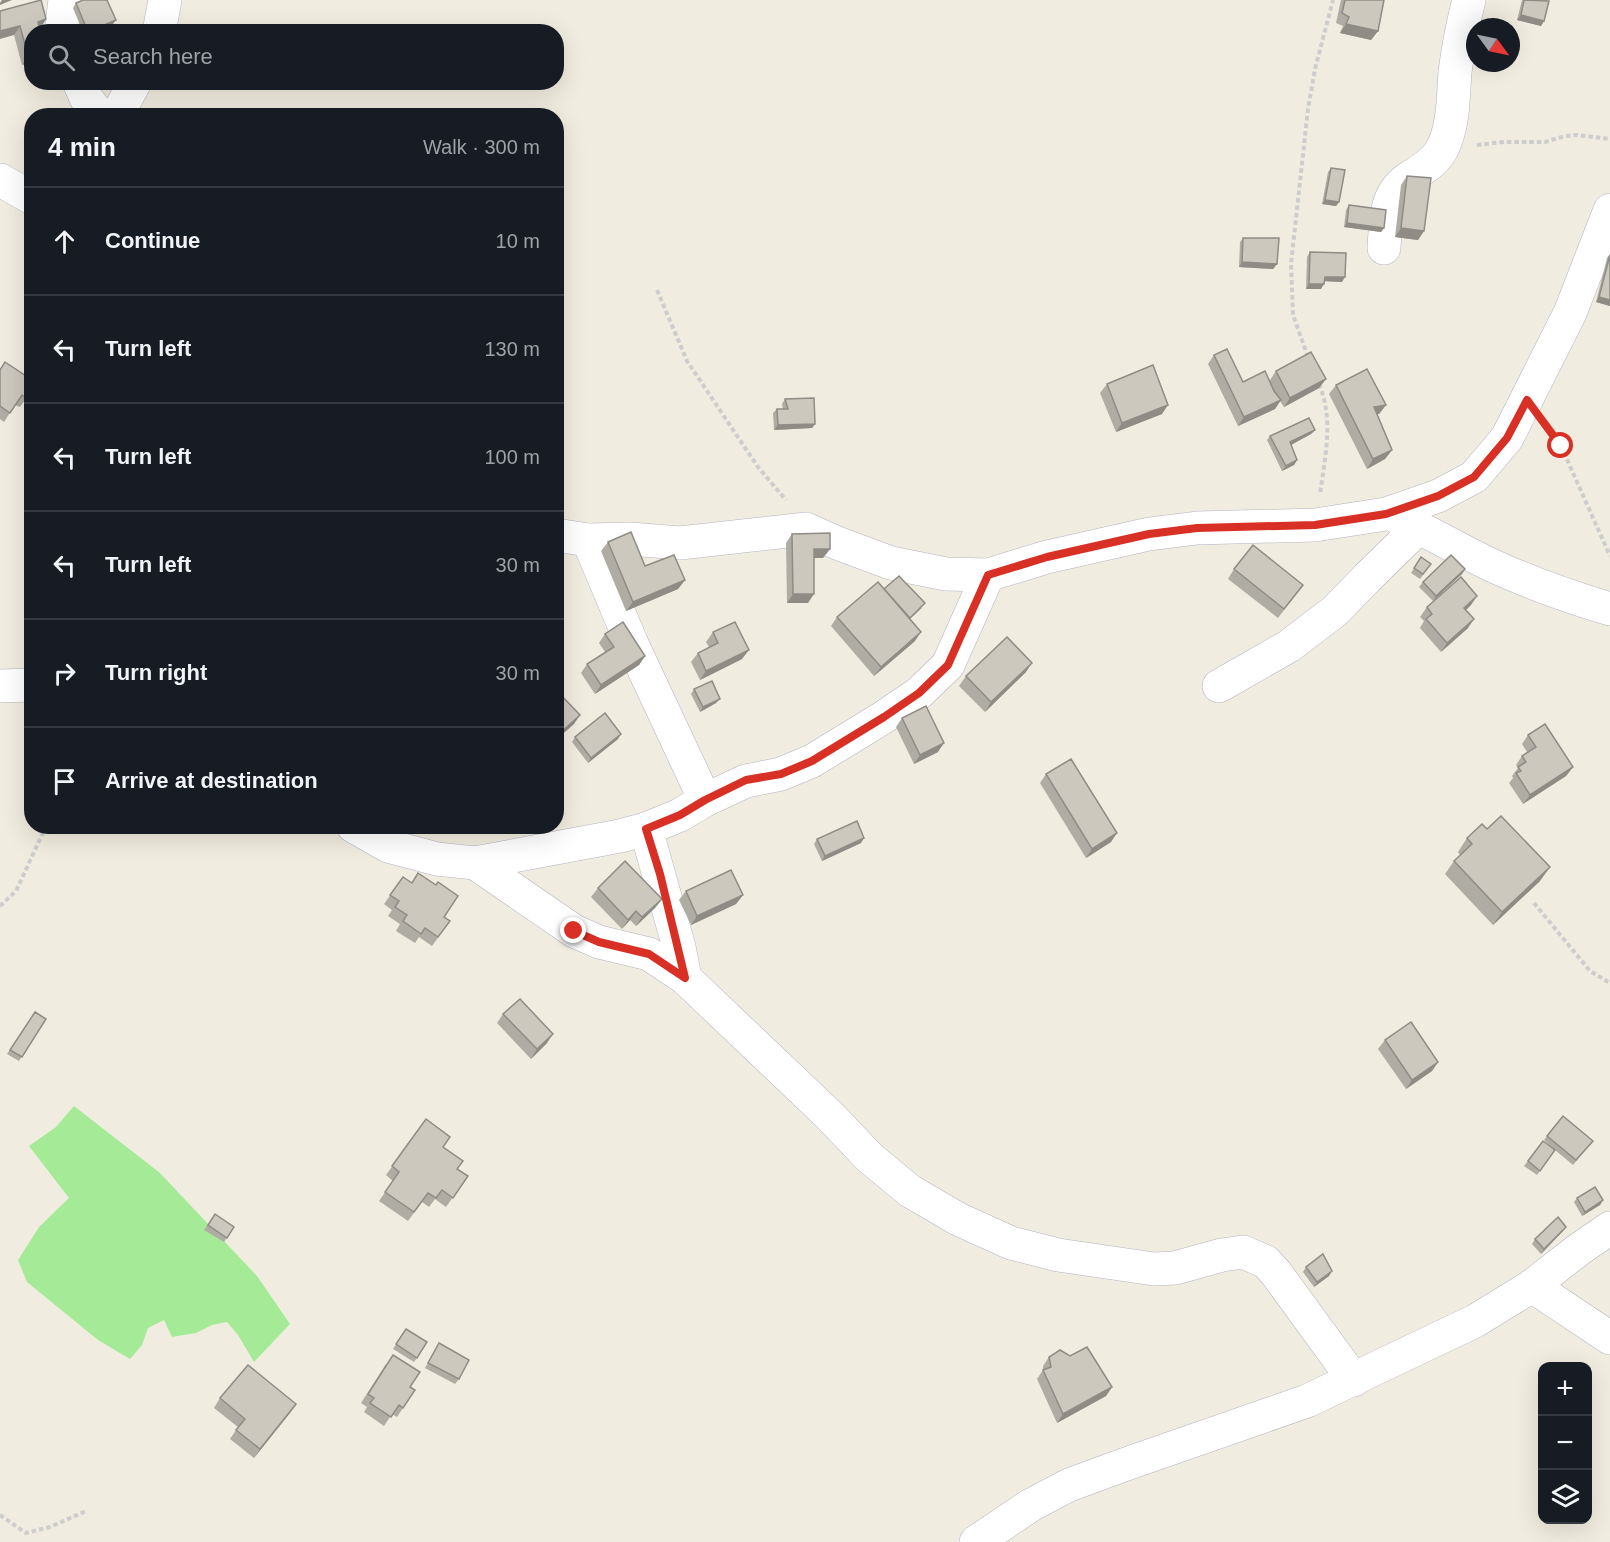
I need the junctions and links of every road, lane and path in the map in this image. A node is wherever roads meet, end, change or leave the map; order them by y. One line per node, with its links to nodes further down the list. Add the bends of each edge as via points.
1 (65, 0): 5 (street)
2 (165, 0): 6 (street)
3 (1469, 0): 12 (street, via 1451,123)
4 (1332, 1): 18 (path, via 1308,109 1292,264 1293,315)
5 (62, 24)
6 (160, 24)
7 (82, 90): 9 (street)
8 (131, 90): 10 (street)
9 (94, 108)
10 (121, 108)
11 (1610, 139): 12 (path, via 1577,135 1545,142)
12 (1442, 149): 16 (street, via 1425,168 1395,190 1388,201)
13 (0, 180): 14 (street)
14 (24, 194)
15 (1610, 210): 20 (street, via 1570,313)
16 (1384, 248)
17 (657, 290): 21 (path, via 687,361 758,467)
18 (1312, 368)
19 (1317, 378): 23 (path, via 1328,419)
20 (1527, 400): 22 (street, via 1507,438 1474,477 1438,496); 27 (path, via 1561,446)
21 (792, 507)
22 (1386, 514): 23 (street); 24 (street)
23 (1315, 525): 28 (street, via 1207,527 1149,534)
24 (1419, 528): 29 (street, via 1499,569); 32 (street, via 1335,611 1289,646)
25 (564, 536): 26 (street)
26 (588, 540): 28 (street, via 680,543 806,529 891,563 945,574); 33 (street)
27 (1610, 556)
28 (988, 575): 33 (street, via 948,665 919,693 812,761 781,774 746,780)
29 (1610, 609)
30 (24, 685): 31 (street)
31 (0, 686)
32 (1219, 686)
33 (705, 800): 34 (street)
34 (646, 829): 37 (street); 40 (street)
35 (42, 834): 39 (path, via 16,891)
36 (367, 834): 37 (street, via 388,846 437,859)
37 (475, 863): 40 (street, via 574,931 599,942 649,954)
38 (1534, 903): 41 (path, via 1590,971)
39 (0, 906)
40 (685, 978): 45 (street, via 870,1158 910,1191 1011,1243 1058,1255 1154,1269 1243,1252 1255,1256 1276,1273)
41 (1610, 983)
42 (1610, 1228): 43 (street)
43 (1532, 1286): 44 (street); 45 (street, via 1475,1321)
44 (1610, 1338)
45 (1354, 1380): 48 (street, via 1306,1401 1069,1485)
46 (86, 1510): 47 (path, via 26,1533)
47 (0, 1515)
48 (976, 1542)

